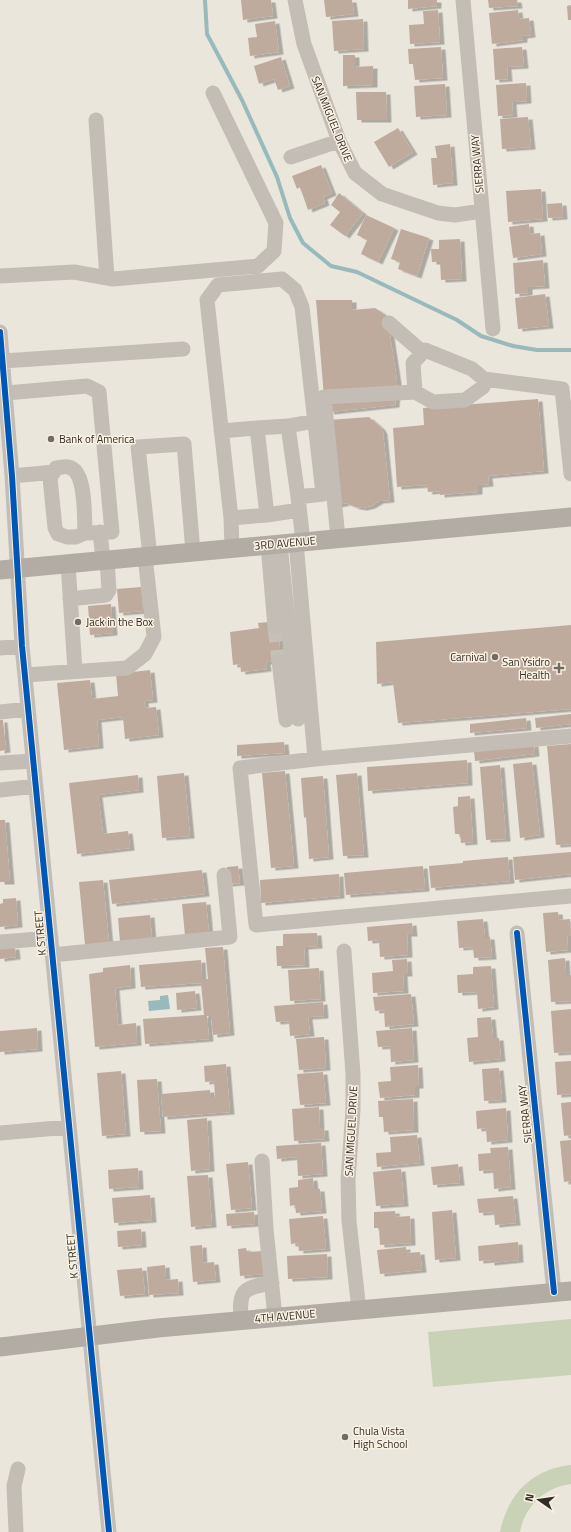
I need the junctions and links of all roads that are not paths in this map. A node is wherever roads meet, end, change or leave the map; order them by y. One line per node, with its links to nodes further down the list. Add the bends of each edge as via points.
1 (295, 0): 5 (street, SAN MIGUEL DRIVE, via 304,44)
2 (463, 0): 7 (street, SIERRA WAY)
3 (213, 93): 9 (street, via 276,223 274,251 258,266)
4 (96, 120): 9 (street)
5 (339, 141): 6 (street); 7 (street, SAN MIGUEL DRIVE, via 355,173 382,194 438,213)
6 (291, 158)
7 (482, 212): 11 (street, SIERRA WAY)
8 (0, 276): 9 (street, via 74,272)
9 (107, 278)
10 (388, 323): 14 (street)
11 (493, 329)
12 (0, 332): 15 (street, K STREET)
13 (184, 349): 15 (street)
14 (422, 352): 16 (street, via 425,350 472,369); 17 (street, via 413,363)
15 (2, 369): 18 (street, K STREET)
16 (484, 379): 17 (street, via 483,387 465,400 433,402); 24 (street, via 562,389)
17 (415, 392): 33 (street, via 324,397)
18 (6, 393): 25 (street, K STREET); 31 (street, via 87,386 99,392 112,532)
19 (315, 421): 20 (street); 22 (street, via 302,307 295,290 282,279 218,285 207,300); 27 (street, via 323,494)
20 (288, 426): 21 (street); 27 (street)
21 (257, 428): 22 (street); 28 (street)
22 (221, 431): 30 (street)
23 (54, 472): 25 (street); 32 (street, via 56,468 69,467 77,472 81,481); 32 (street, via 50,478 54,528 58,534 67,537)
24 (571, 474)
25 (12, 476): 26 (street, K STREET)
26 (6, 494): 40 (street, K STREET)
27 (299, 503): 28 (street); 34 (street)
28 (267, 515): 30 (street)
29 (571, 517): 33 (main road, 3RD AVENUE)
30 (230, 518): 35 (street)
31 (100, 532): 32 (street); 38 (street)
32 (85, 533)
33 (338, 538): 34 (main road, 3RD AVENUE)
34 (287, 543): 35 (main road, 3RD AVENUE); 42 (street); 45 (street, via 292,720); 51 (street)
35 (232, 548): 36 (main road, 3RD AVENUE)
36 (192, 552): 37 (main road, 3RD AVENUE); 37 (street, via 184,444 138,447)
37 (148, 556): 38 (main road, 3RD AVENUE); 46 (street, via 154,637 145,654 127,668)
38 (105, 560): 39 (main road, 3RD AVENUE); 41 (street, via 109,590 106,595)
39 (68, 563): 40 (main road, 3RD AVENUE); 41 (street)
40 (8, 570): 43 (street, K STREET)
41 (70, 599): 46 (street)
42 (275, 627)
43 (22, 646): 44 (street); 47 (street, K STREET)
44 (0, 648)
45 (279, 661)
46 (75, 672): 47 (street)
47 (25, 675): 48 (street, K STREET)
48 (28, 709): 49 (street); 52 (street, K STREET)
49 (0, 712)
50 (571, 736): 51 (street)
51 (315, 759): 57 (street, via 240,768 256,925)
52 (34, 761): 53 (street); 54 (street, K STREET)
53 (0, 763)
54 (36, 786): 55 (street); 59 (street, K STREET)
55 (0, 790)
56 (224, 876): 62 (street, via 230,937)
57 (571, 896)
58 (517, 933): 67 (street, SIERRA WAY)
59 (51, 938): 60 (street); 62 (street, K STREET)
60 (0, 942)
61 (344, 951): 68 (street, SAN MIGUEL DRIVE, via 353,1074 348,1180 349,1221)
62 (52, 955): 63 (street, K STREET)
63 (69, 1127): 64 (street); 71 (street, K STREET)
64 (0, 1133)
65 (262, 1161): 66 (street)
66 (272, 1284): 69 (street); 70 (street, via 257,1285 240,1297)
67 (562, 1291): 68 (main road, 4TH AVENUE)
68 (359, 1310): 69 (main road, 4TH AVENUE)
69 (275, 1317): 70 (main road, 4TH AVENUE)
70 (241, 1320): 71 (main road, 4TH AVENUE)
71 (89, 1336): 72 (main road, 4TH AVENUE); 75 (street, K STREET)
72 (0, 1347)
73 (18, 1469): 74 (street, via 14,1486)
74 (16, 1532)
75 (109, 1532)

